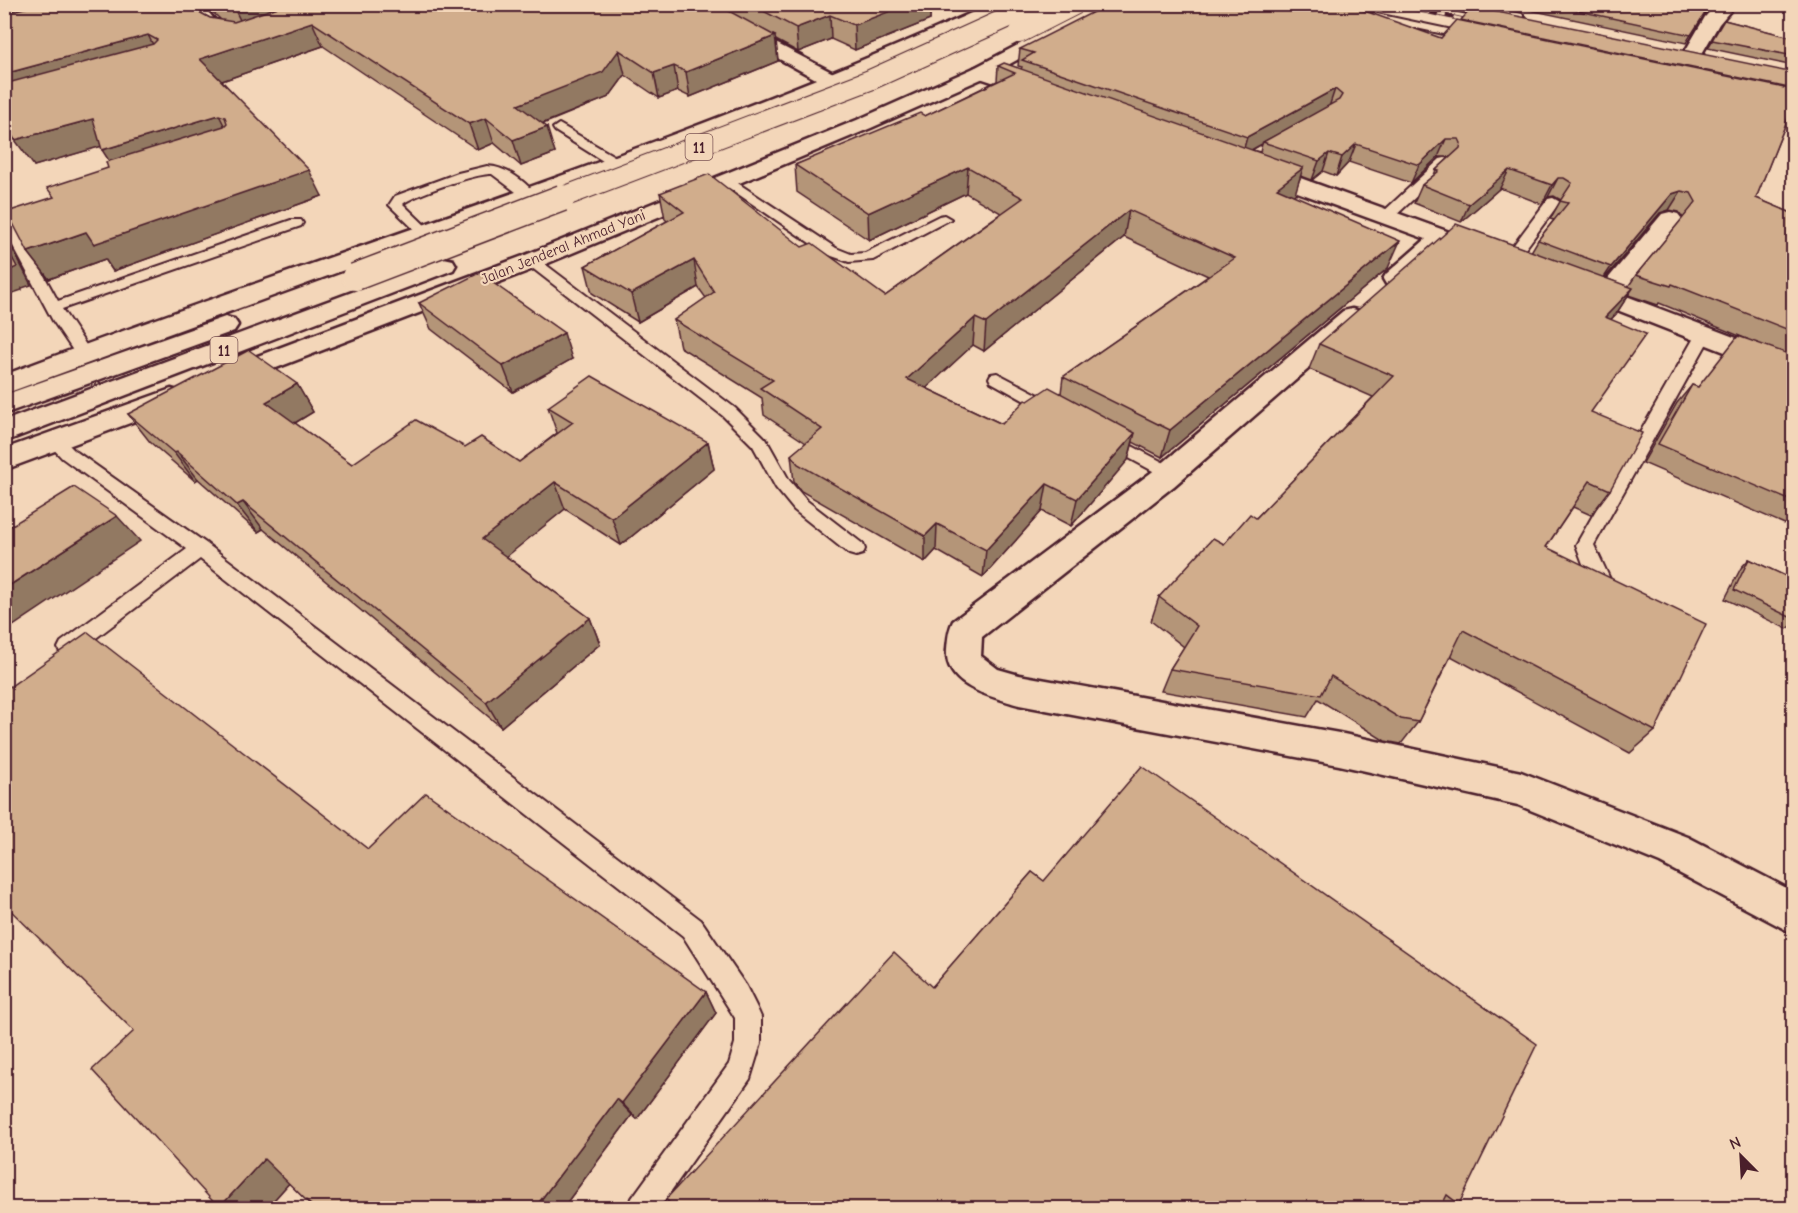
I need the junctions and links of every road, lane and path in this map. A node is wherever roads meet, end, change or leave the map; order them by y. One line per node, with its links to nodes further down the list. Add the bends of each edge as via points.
1 (191, 4): 12 (main road, via 208,24 236,38)
2 (687, 4): 19 (main road)
3 (1007, 4): 11 (main road)
4 (1038, 4): 47 (main road, Jalan Jenderal Ahmad Yani / 11, bridge, via 870,80)
5 (1076, 4): 22 (main road, bridge, via 884,94)
6 (1110, 4): 15 (main road, Jalan Jenderal Ahmad Yani)
7 (1312, 4): 13 (lane)
8 (1453, 4): 10 (main road)
9 (1728, 4): 16 (main road, via 1711,21)
10 (1536, 22)
11 (954, 30): 15 (main road, via 989,27 1007,32 1019,39); 19 (main road)
12 (246, 38)
13 (1478, 39)
14 (1671, 49): 16 (main road)
15 (1021, 51): 18 (main road, Jalan Jenderal Ahmad Yani)
16 (1693, 53): 17 (main road)
17 (1716, 58)
18 (981, 72): 20 (main road); 26 (main road, Jalan Jenderal Ahmad Yani)
19 (832, 80): 25 (main road)
20 (1060, 99)
21 (559, 128): 25 (lane)
22 (792, 131)
23 (1445, 162): 30 (lane)
24 (1238, 163): 30 (main road)
25 (616, 164): 27 (main road)
26 (727, 180): 31 (lane, via 831,251 849,258 868,257); 37 (main road, Jalan Jenderal Ahmad Yani)
27 (529, 195): 34 (main road); 34 (lane, via 492,169 400,199 396,205)
28 (1553, 202): 38 (lane)
29 (9, 216): 41 (lane)
30 (1387, 216): 35 (main road)
31 (944, 219)
32 (1670, 219): 40 (main road)
33 (296, 223): 41 (lane)
34 (425, 232): 43 (main road)
35 (1441, 238): 38 (main road); 54 (main road)
36 (466, 257): 47 (main road, Jalan Jenderal Ahmad Yani / 11)
37 (532, 261): 52 (main road, Jalan Jenderal Ahmad Yani); 56 (lane, via 729,412 760,443 782,484 800,505)
38 (1519, 265)
39 (1563, 281): 40 (main road)
40 (1606, 297): 42 (main road)
41 (54, 308): 43 (lane)
42 (1703, 336): 44 (main road); 57 (lane, via 1585,545 1602,583)
43 (82, 352): 46 (main road)
44 (1794, 370)
45 (997, 378): 49 (lane)
46 (4, 385)
47 (68, 396): 48 (main road, Jalan Jenderal Ahmad Yani / 11); 50 (main road, Jalan Jenderal Ahmad Yani / 11)
48 (4, 405)
49 (1068, 417)
50 (4, 432)
51 (1098, 434): 54 (lane)
52 (56, 442): 53 (main road, Jalan Jenderal Ahmad Yani); 55 (lane)
53 (4, 460)
54 (1170, 474): 59 (main road, via 965,631 963,662 987,681 1019,690 1339,749 1521,789 1674,850)
55 (200, 549): 58 (lane); 60 (lane, via 692,928 731,985 748,1017 748,1043 741,1070)
56 (856, 549)
57 (1627, 605)
58 (51, 661)
59 (1794, 914)
60 (642, 1209)

